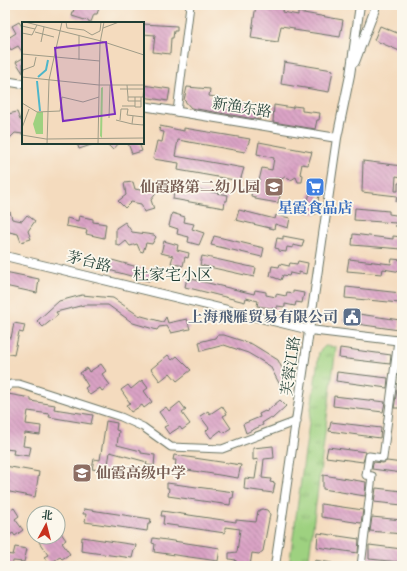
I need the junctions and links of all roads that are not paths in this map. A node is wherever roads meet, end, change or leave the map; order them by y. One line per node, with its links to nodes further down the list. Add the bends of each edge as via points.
1 (190, 5): 8 (street)
2 (360, 5): 4 (street, 芙蓉江路)
3 (374, 5): 4 (street, 芙蓉江路, via 375,10)
4 (350, 76): 9 (street, 芙蓉江路)
5 (5, 81): 6 (street)
6 (22, 84)
7 (144, 106): 8 (street, 新渔东路)
8 (177, 112): 9 (street, 新渔东路)
9 (337, 138): 11 (street, 芙蓉江路)
10 (5, 256): 11 (street, 茅台路)
11 (310, 330): 12 (street, 茅台路); 14 (street, 芙蓉江路)
12 (400, 341): 16 (street, via 383,458 369,456 366,475 372,476)
13 (5, 389): 14 (street, via 11,384 19,384 121,417 143,427 171,447 222,449)
14 (297, 421): 15 (street, 芙蓉江路)
15 (275, 566)
16 (361, 566)

